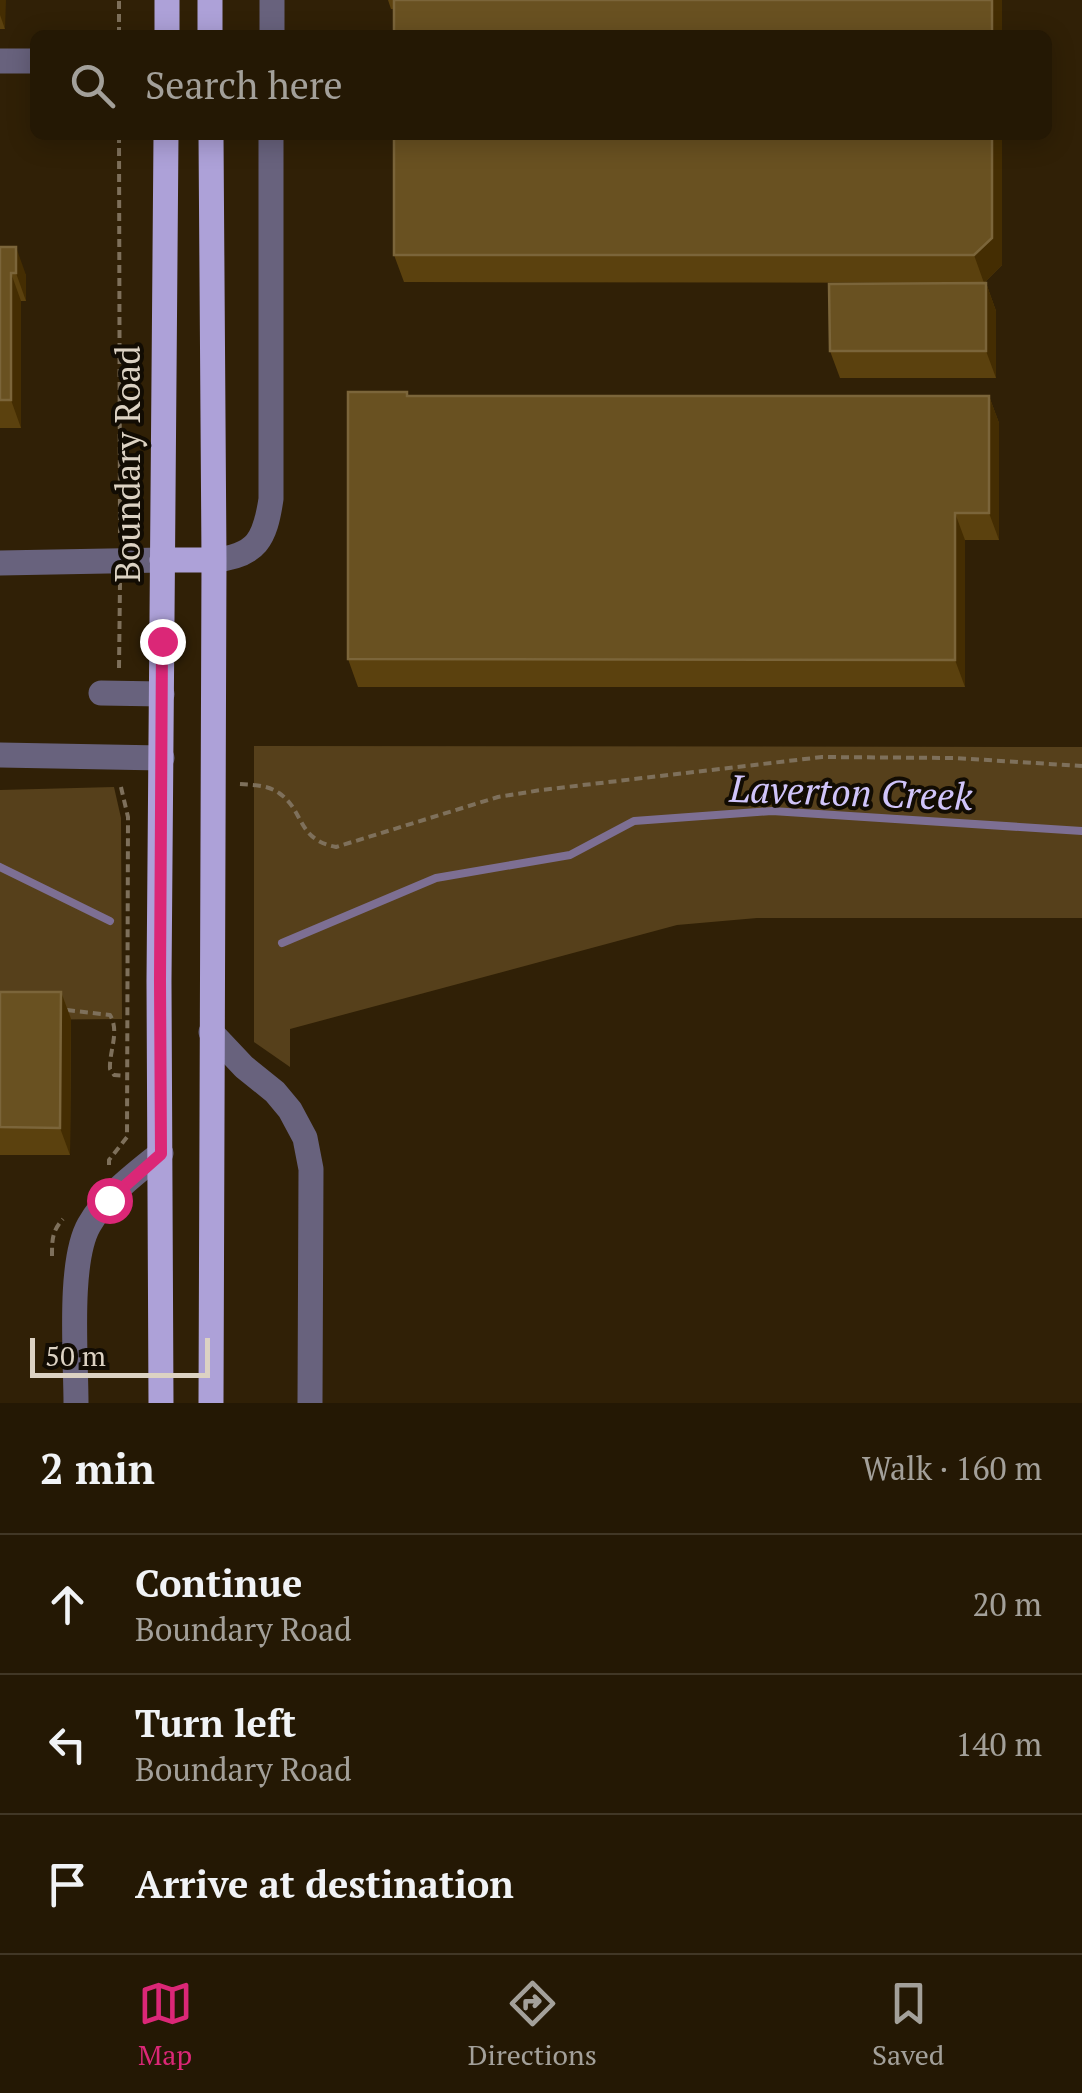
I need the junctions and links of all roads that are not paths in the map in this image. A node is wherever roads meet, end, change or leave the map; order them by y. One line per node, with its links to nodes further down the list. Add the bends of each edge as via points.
1 (210, 0): 3 (main road)
2 (272, 0): 4 (street)
3 (210, 30)
4 (272, 30)
5 (0, 61): 6 (street)
6 (30, 61)
7 (166, 140): 10 (main road, Boundary Road)
8 (211, 140): 11 (main road)
9 (272, 140): 11 (street, via 267,528 247,551)
10 (162, 560): 11 (main road); 12 (street); 14 (main road, Boundary Road)
11 (214, 560): 17 (main road)
12 (0, 563)
13 (101, 693): 14 (street)
14 (162, 694): 16 (main road, Boundary Road)
15 (0, 756): 16 (street)
16 (162, 758): 18 (main road, Boundary Road)
17 (211, 1032): 21 (main road); 22 (street, via 275,1092 305,1138 311,1169)
18 (161, 1154): 19 (street, via 109,1200 80,1245); 20 (main road, Boundary Road)
19 (76, 1403)
20 (160, 1403)
21 (211, 1403)
22 (310, 1403)

